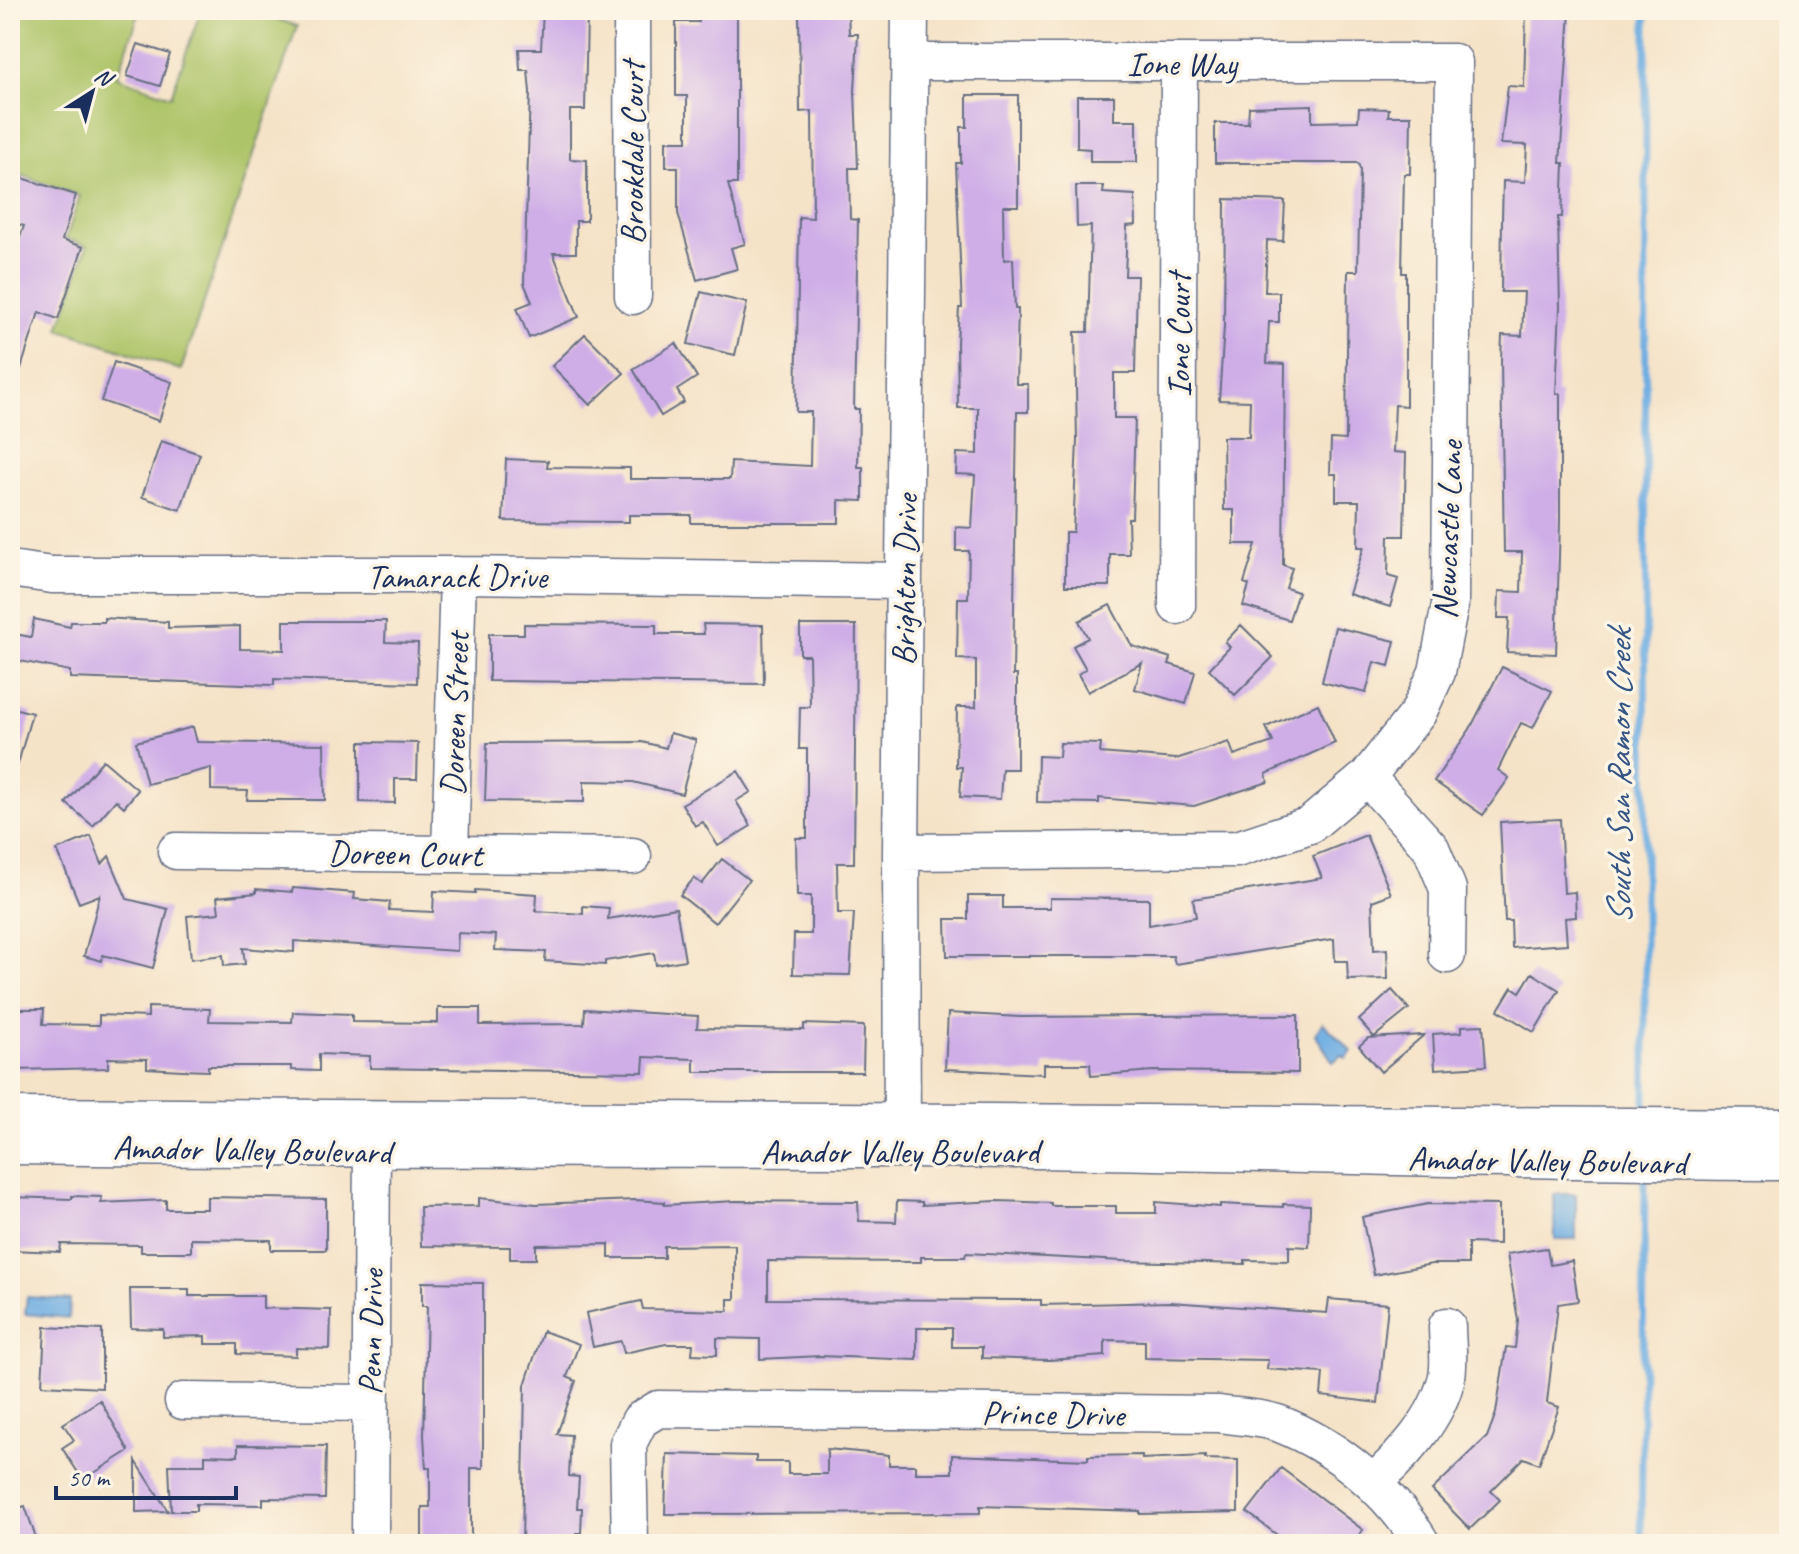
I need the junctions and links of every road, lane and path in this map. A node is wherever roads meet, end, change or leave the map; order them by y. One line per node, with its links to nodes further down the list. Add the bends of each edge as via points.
1 (632, 10): 6 (street, Brookdale Court)
2 (910, 10): 3 (street, Brighton Drive)
3 (910, 62): 5 (street, Ione Way); 9 (street, Brighton Drive)
4 (1454, 62): 5 (street, Ione Way); 11 (street, Newcastle Lane, via 1450,605 1437,672 1418,713)
5 (1179, 64): 10 (street, Ione Court)
6 (633, 296)
7 (10, 569): 8 (street, Tamarack Drive, via 52,575)
8 (458, 575): 9 (street, Tamarack Drive); 14 (street, Doreen Street)
9 (904, 581): 13 (street, Brighton Drive)
10 (1177, 606)
11 (1367, 777): 13 (street, Newcastle Lane, via 1310,825 1237,849); 16 (street, via 1431,848 1448,889)
12 (176, 851): 14 (street, Doreen Court)
13 (901, 852): 20 (street, Brighton Drive)
14 (450, 854): 15 (street, Doreen Court)
15 (633, 856)
16 (1447, 955)
17 (10, 1116): 21 (street, Amador Valley Boulevard)
18 (1583, 1126): 19 (street, Amador Valley Boulevard); 20 (street, Amador Valley Boulevard); 23 (street)
19 (1789, 1127)
20 (902, 1134): 21 (street, Amador Valley Boulevard); 21 (street, Amador Valley Boulevard, via 730,1150); 23 (street, Amador Valley Boulevard)
21 (372, 1135): 22 (street, Amador Valley Boulevard); 27 (street, Penn Drive)
22 (10, 1146)
23 (1583, 1162): 24 (street, Amador Valley Boulevard)
24 (1789, 1162)
25 (1447, 1326): 28 (street, via 1447,1375 1439,1400 1407,1451)
26 (183, 1401): 27 (street)
27 (370, 1403): 29 (street, Penn Drive)
28 (1373, 1483): 30 (street, Prince Drive, via 1328,1448 1278,1423 1219,1414 658,1409 640,1420 628,1444); 31 (street, Prince Drive)
29 (370, 1544)
30 (630, 1544)
31 (1422, 1544)

